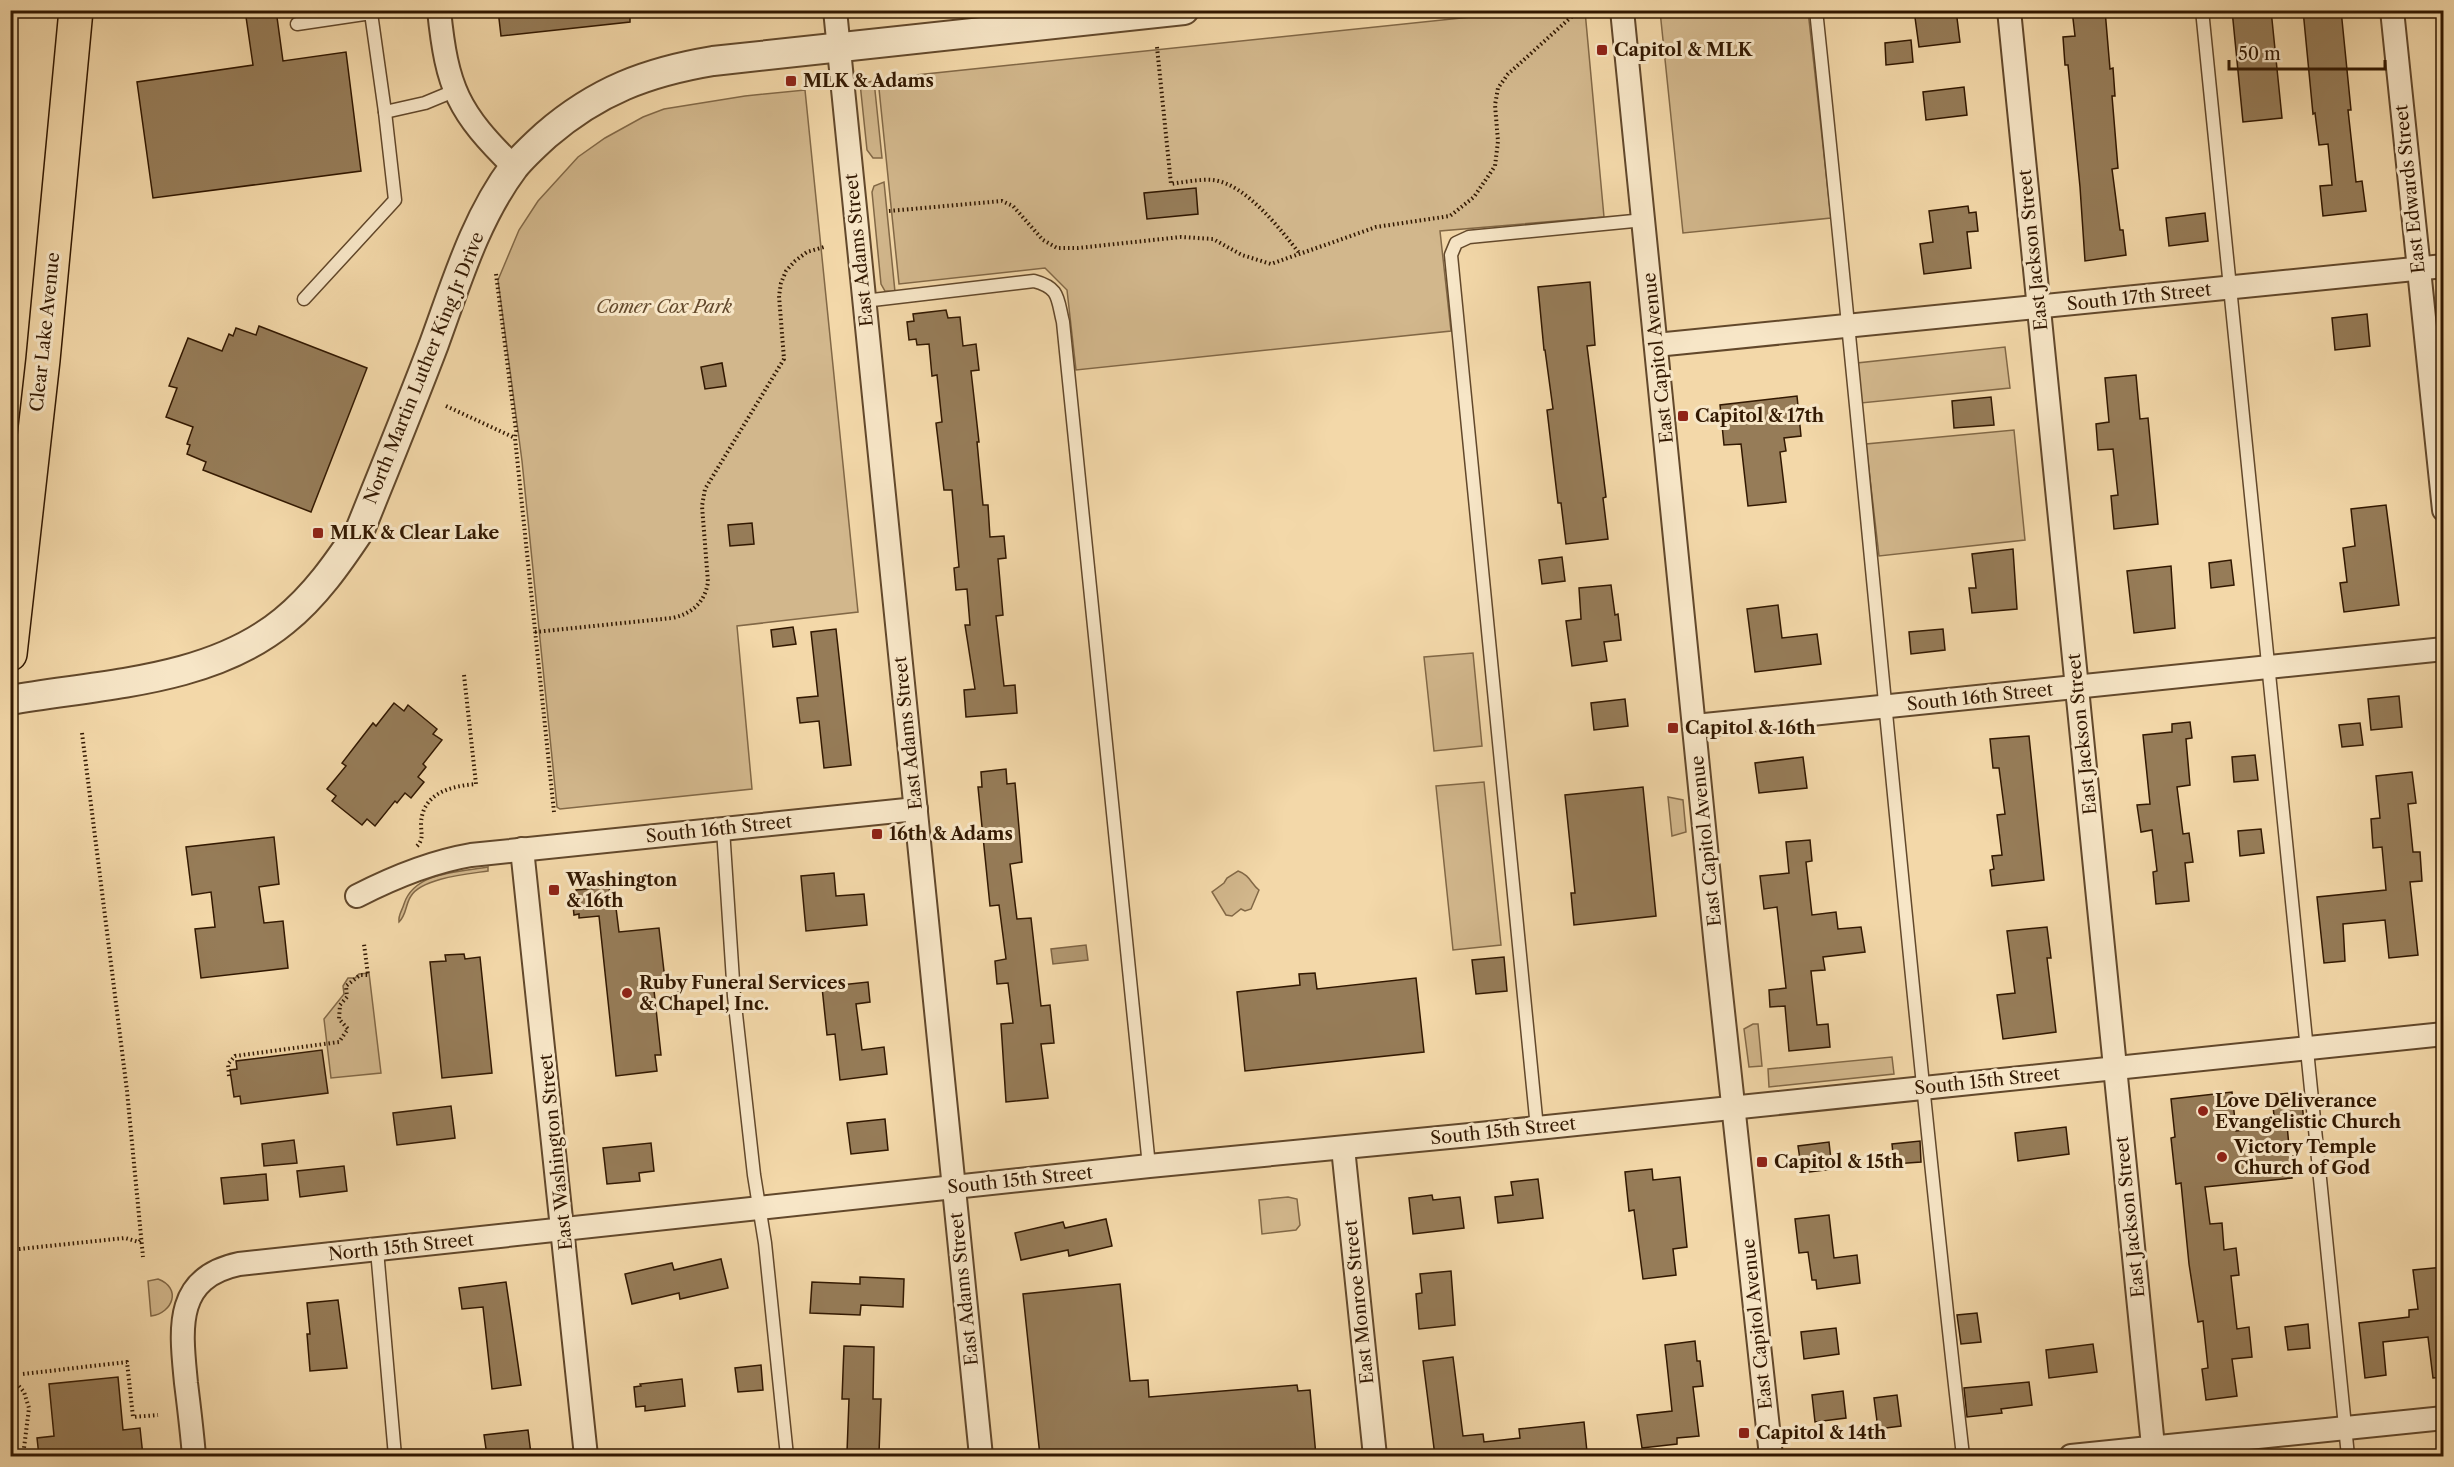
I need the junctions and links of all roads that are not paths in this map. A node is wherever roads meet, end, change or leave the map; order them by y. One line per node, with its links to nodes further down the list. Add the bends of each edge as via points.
1 (76, 10): 26 (main road, Clear Lake Avenue)
2 (439, 10): 12 (street, via 446,67)
3 (835, 10): 11 (street, East Adams Street)
4 (1184, 10): 11 (street, North Martin Luther King Jr Drive)
5 (1622, 10): 15 (street, East Capitol Avenue)
6 (1816, 10): 22 (lane)
7 (2009, 10): 21 (street, East Jackson Street)
8 (2202, 10): 18 (lane)
9 (2392, 10): 17 (street, East Edwards Street)
10 (297, 24): 13 (lane, via 372,13)
11 (839, 47): 14 (street, North Martin Luther King Jr Drive, via 713,61 631,81 563,121); 20 (street, East Adams Street)
12 (454, 91): 13 (lane, via 425,103); 14 (street, via 464,112)
13 (385, 112): 19 (lane, via 395,200)
14 (514, 167): 29 (street, North Martin Luther King Jr Drive, via 467,252 360,530 308,599 284,622 214,662 146,678)
15 (1644, 220): 23 (street, East Capitol Avenue); 41 (lane, via 1469,237 1456,243 1451,255)
16 (2444, 266): 17 (street, South 17th Street)
17 (2417, 268): 18 (street, South 17th Street); 24 (street, East Edwards Street)
18 (2230, 288): 21 (street, South 17th Street); 27 (lane)
19 (304, 299)
20 (864, 301): 32 (street, East Adams Street); 43 (lane, via 1034,281 1048,285 1057,296)
21 (2039, 307): 22 (street, South 17th Street); 28 (street, East Jackson Street)
22 (1850, 326): 23 (street, South 17th Street); 30 (lane)
23 (1656, 345): 31 (street, East Capitol Avenue)
24 (2444, 510)
25 (2444, 650): 27 (street, South 16th Street)
26 (10, 654)
27 (2269, 668): 28 (street, South 16th Street); 37 (lane)
28 (2076, 687): 30 (street, South 16th Street); 38 (street, East Jackson Street)
29 (10, 700)
30 (1886, 707): 31 (street, South 16th Street); 39 (lane)
31 (1695, 726): 40 (street, East Capitol Avenue)
32 (916, 809): 33 (street, South 16th Street); 44 (street, East Adams Street)
33 (723, 829): 34 (street, South 16th Street); 45 (lane, via 734,996)
34 (522, 849): 35 (street, South 16th Street, via 442,860 393,877); 46 (street, East Washington Street)
35 (357, 896)
36 (2444, 1034): 37 (street, South 15th Street)
37 (2306, 1047): 38 (street, South 15th Street); 49 (lane)
38 (2115, 1068): 39 (street, South 15th Street); 50 (street, East Jackson Street)
39 (1925, 1088): 40 (street, South 15th Street); 58 (lane)
40 (1734, 1107): 41 (street, South 15th Street); 57 (street, East Capitol Avenue)
41 (1537, 1128): 42 (street, South 15th Street)
42 (1343, 1148): 43 (street, South 15th Street); 56 (street, East Monroe Street)
43 (1149, 1166): 44 (street, South 15th Street)
44 (954, 1187): 45 (street, South 15th Street); 55 (street, East Adams Street)
45 (759, 1209): 46 (street, South 15th Street); 54 (lane)
46 (564, 1230): 47 (street, North 15th Street); 53 (street, East Washington Street)
47 (377, 1250): 51 (street, North 15th Street, via 239,1264 213,1273 198,1284 184,1312 183,1351); 52 (lane)
48 (2444, 1418): 49 (street)
49 (2345, 1429): 50 (street); 60 (lane)
50 (2154, 1452): 59 (street)
51 (194, 1456)
52 (395, 1456)
53 (586, 1456)
54 (787, 1456)
55 (981, 1456)
56 (1375, 1456)
57 (1771, 1456)
58 (1963, 1456)
59 (2071, 1456)
60 (2348, 1456)

